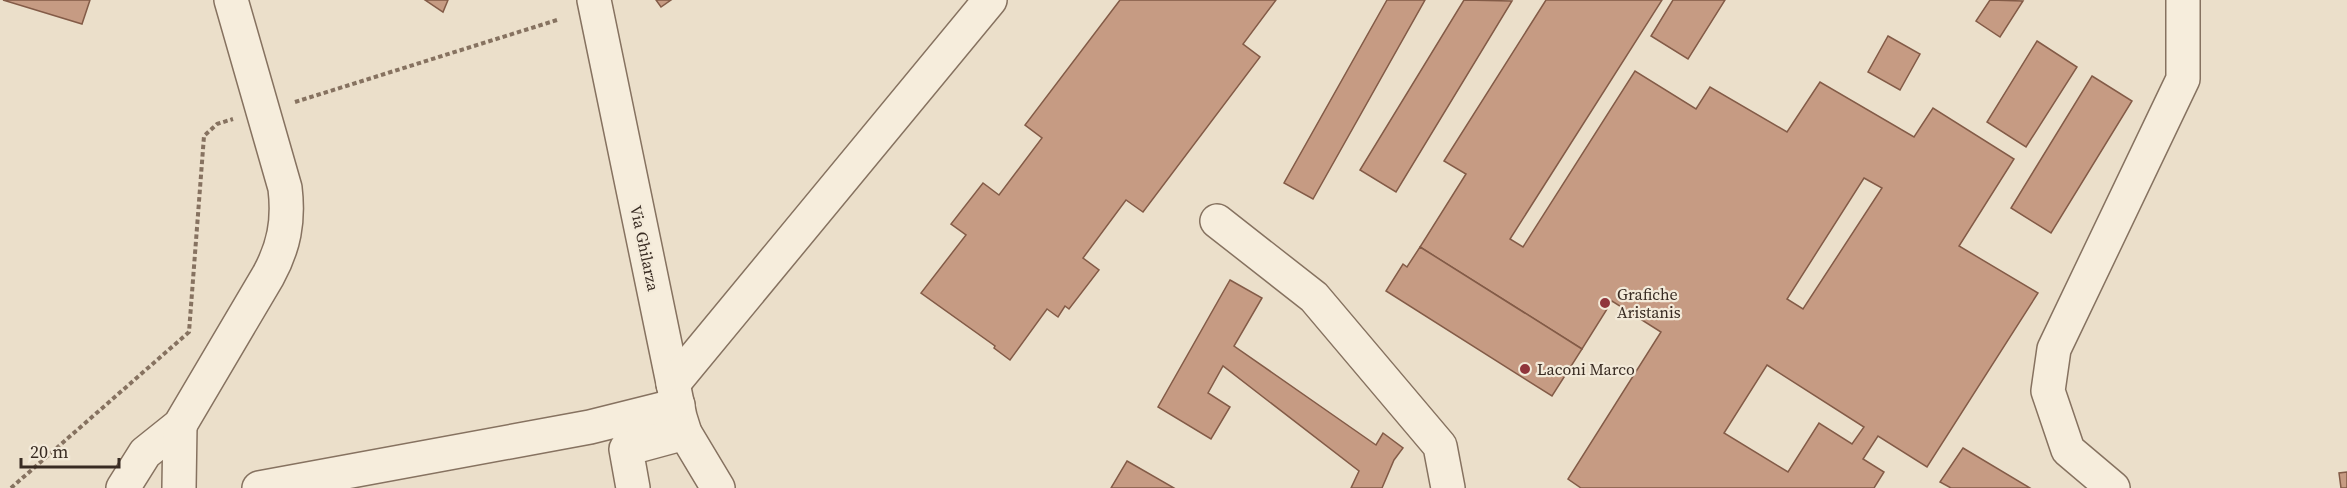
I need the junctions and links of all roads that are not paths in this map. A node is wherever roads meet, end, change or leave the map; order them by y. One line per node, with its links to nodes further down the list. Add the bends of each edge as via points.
1 (231, 0): 7 (street, via 285,188 288,213 278,257)
2 (594, 0): 6 (street, Via Ghilarza)
3 (990, 0): 6 (street)
4 (2183, 0): 14 (street, via 2183,79 2054,349 2048,391 2068,450)
5 (1217, 221): 13 (street, via 1314,297 1440,446)
6 (679, 407): 10 (street); 11 (street, via 626,449); 12 (street, Via Ghilarza)
7 (180, 425): 8 (street, via 145,453); 9 (street)
8 (123, 488)
9 (179, 488)
10 (259, 488)
11 (633, 488)
12 (718, 488)
13 (1448, 488)
14 (2113, 488)

